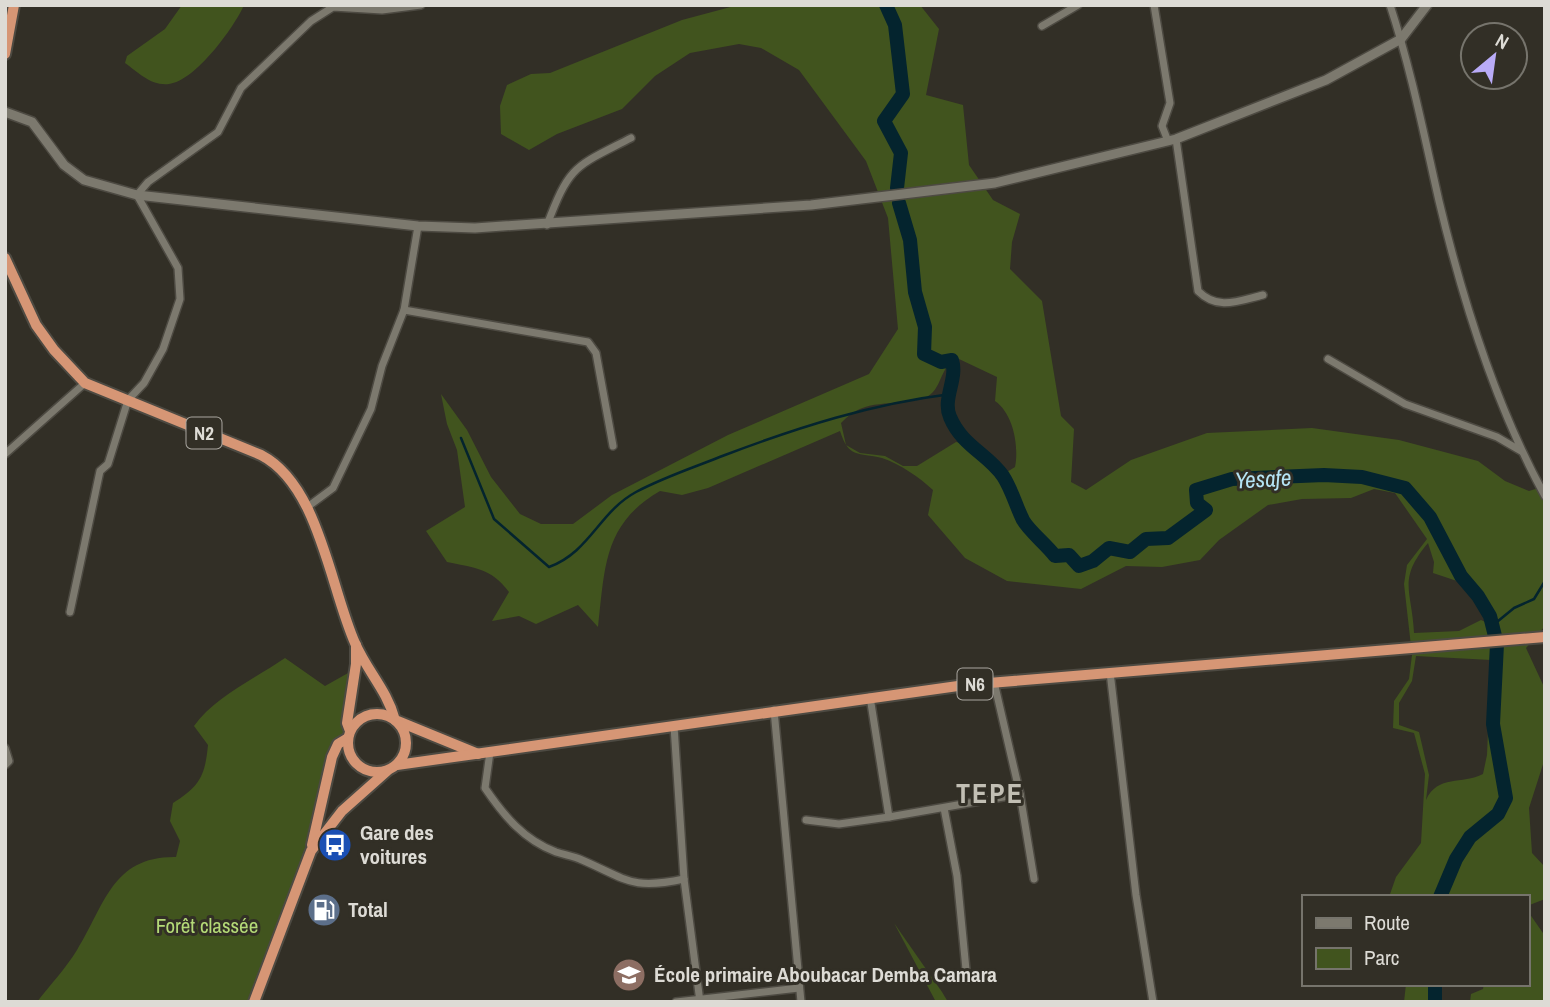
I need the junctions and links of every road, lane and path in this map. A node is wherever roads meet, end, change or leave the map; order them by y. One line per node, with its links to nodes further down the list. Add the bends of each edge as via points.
1 (14, 5): 9 (highway)
2 (421, 5): 13 (street, via 382,10 333,7 311,21 241,88 218,132 148,182)
3 (1078, 5): 7 (street)
4 (1154, 5): 12 (street, via 1171,103 1162,126)
5 (1390, 5): 8 (street)
6 (1427, 5): 8 (street)
7 (1042, 26)
8 (1401, 39): 12 (street, via 1326,80); 23 (street, via 1468,305)
9 (5, 54)
10 (5, 112): 13 (street, via 32,122 64,165 84,180)
11 (631, 138): 14 (street, via 577,166 562,186)
12 (1172, 140): 14 (street, via 995,183 811,205); 17 (street, via 1198,291 1209,302 1221,304)
13 (137, 195): 15 (street); 21 (street, via 178,268 180,299 163,349)
14 (547, 225): 15 (street)
15 (418, 226): 18 (street)
16 (5, 258): 20 (highway, N2, via 36,325)
17 (1263, 295)
18 (404, 310): 22 (street, via 588,342 597,353); 26 (street, via 371,409 338,479)
19 (1328, 359): 23 (street, via 1405,404)
20 (85, 383): 21 (highway, N2); 24 (street)
21 (127, 403): 26 (highway, N2, via 277,463 290,476); 27 (street, via 108,464 100,471)
22 (613, 446)
23 (1522, 451): 25 (street)
24 (5, 454)
25 (1545, 496)
26 (306, 508): 29 (highway, N2)
27 (70, 612)
28 (1545, 637): 30 (highway, N6)
29 (356, 645): 34 (highway, N2, via 386,694); 36 (highway, N2)
30 (1110, 672): 31 (highway, N6); 55 (street)
31 (994, 682): 32 (highway, N6); 42 (street)
32 (870, 698): 33 (highway, N6); 44 (street)
33 (774, 710): 35 (highway, N6); 50 (street)
34 (395, 720): 36 (highway, via 370,715 355,723); 39 (highway); 41 (highway, via 407,742 402,758)
35 (674, 726): 38 (highway, N6); 47 (street)
36 (349, 734): 41 (highway, via 350,755 362,768 379,773); 46 (highway, via 332,757)
37 (5, 748): 40 (street, via 9,761)
38 (490, 752): 39 (highway, N6); 47 (street, via 485,788 502,813 534,841 621,880 653,886)
39 (478, 754): 41 (highway, N6)
40 (5, 765)
41 (392, 768): 46 (highway, via 342,811)
42 (1020, 794): 43 (street); 48 (street)
43 (944, 808): 44 (street); 49 (street, via 957,876)
44 (889, 817): 45 (street, via 839,824)
45 (806, 820)
46 (311, 851): 52 (highway)
47 (684, 879): 51 (street)
48 (1034, 879)
49 (967, 980)
50 (799, 988): 51 (street); 54 (street)
51 (700, 1001): 53 (street)
52 (254, 1002)
53 (676, 1002)
54 (801, 1002)
55 (1153, 1002)

